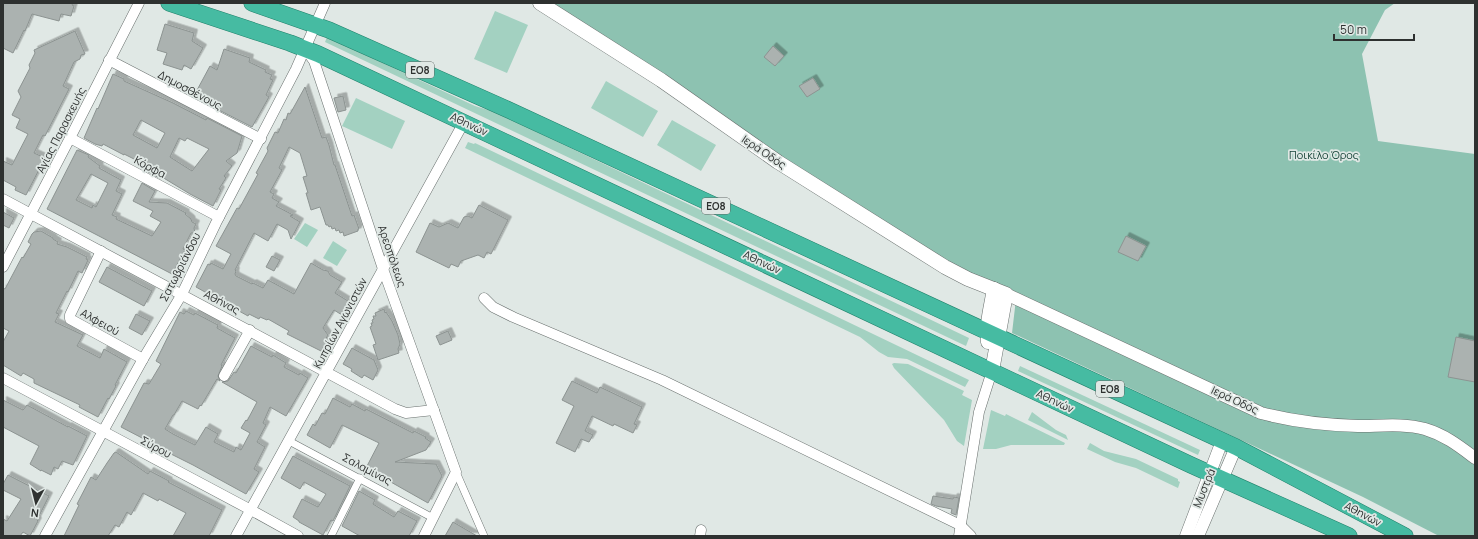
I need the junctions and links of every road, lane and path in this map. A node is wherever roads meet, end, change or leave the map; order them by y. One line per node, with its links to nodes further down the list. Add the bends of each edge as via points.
1 (139, 3): 8 (street, Αγίας Παρασκευής)
2 (170, 3): 7 (highway, Αθηνών / ΕΟ8)
3 (253, 3): 6 (highway, Αθηνών / ΕΟ8)
4 (325, 3): 6 (street, Σατωβριάνδου)
5 (540, 3): 18 (main road, Ιερά Οδός, via 661,80 784,166 945,267 968,280)
6 (316, 25): 7 (street, Σατωβριάνδου); 22 (highway, Αθηνών / ΕΟ8, via 511,111)
7 (306, 48): 9 (highway, Αθηνών / ΕΟ8); 11 (street, Σατωβριάνδου); 17 (street, Αρεοπόλεως, via 314,61)
8 (109, 60): 10 (street, Αγίας Παρασκευής); 11 (street, Δημοσθένους)
9 (464, 122): 17 (street, Κυπρίων Αγωνιστών); 24 (highway, Αθηνών / ΕΟ8)
10 (70, 138): 13 (street, Αγίας Παρασκευής); 14 (street, Κόρφα)
11 (261, 139): 14 (street, Σατωβριάνδου)
12 (3, 199): 13 (street, Αθήνας)
13 (31, 213): 15 (street, Αθήνας); 16 (street, Αγίας Παρασκευής)
14 (219, 217): 19 (street, Σατωβριάνδου)
15 (101, 251): 19 (street, Αθήνας); 23 (street, Αλφειού, via 70,315 70,320)
16 (3, 266)
17 (383, 269): 25 (street, Κυπρίων Αγωνιστών); 28 (street, Αρεοπόλεως)
18 (1000, 292): 22 (main road); 32 (street, Ιερά Οδός, via 1261,413 1324,425 1403,426 1424,429 1442,435)
19 (182, 294): 21 (street, Αθήνας); 23 (street, Σατωβριάνδου)
20 (484, 298): 38 (street, via 493,307 512,317 662,380)
21 (250, 330): 25 (street, Αθήνας); 26 (street)
22 (992, 334): 24 (main road); 31 (highway, Αθηνών / ΕΟ8)
23 (143, 359): 29 (street, Σατωβριάνδου)
24 (992, 371): 34 (highway, Αθηνών / ΕΟ8); 38 (street, via 979,412)
25 (327, 373): 28 (street, Αθήνας, via 406,413); 30 (street, Κυπρίων Αγωνιστών)
26 (224, 376)
27 (3, 378): 29 (street, Σύρου)
28 (434, 410): 33 (street, Αρεοπόλεως)
29 (103, 432): 36 (street, Σύρου); 39 (street, Σατωβριάνδου)
30 (290, 441): 35 (street, Σαλαμίνας); 36 (street, Κυπρίων Αγωνιστών)
31 (1229, 444): 34 (street, Μυστρά); 50 (highway, Αθηνών / ΕΟ8)
32 (1475, 458)
33 (456, 472): 37 (street); 44 (street)
34 (1216, 476): 47 (street, Μυστρά); 48 (street, Μυστρά); 49 (highway, Αθηνών / ΕΟ8)
35 (360, 478): 37 (street, Σαλαμίνας); 42 (street)
36 (251, 510): 40 (street, Κυπρίων Αγωνιστών); 41 (street, Σύρου)
37 (433, 518): 43 (street)
38 (960, 525): 45 (street); 46 (street)
39 (44, 536)
40 (236, 536)
41 (298, 536)
42 (331, 536)
43 (424, 536)
44 (484, 536)
45 (958, 536)
46 (971, 536)
47 (1186, 536)
48 (1198, 536)
49 (1349, 536)
50 (1405, 536)

